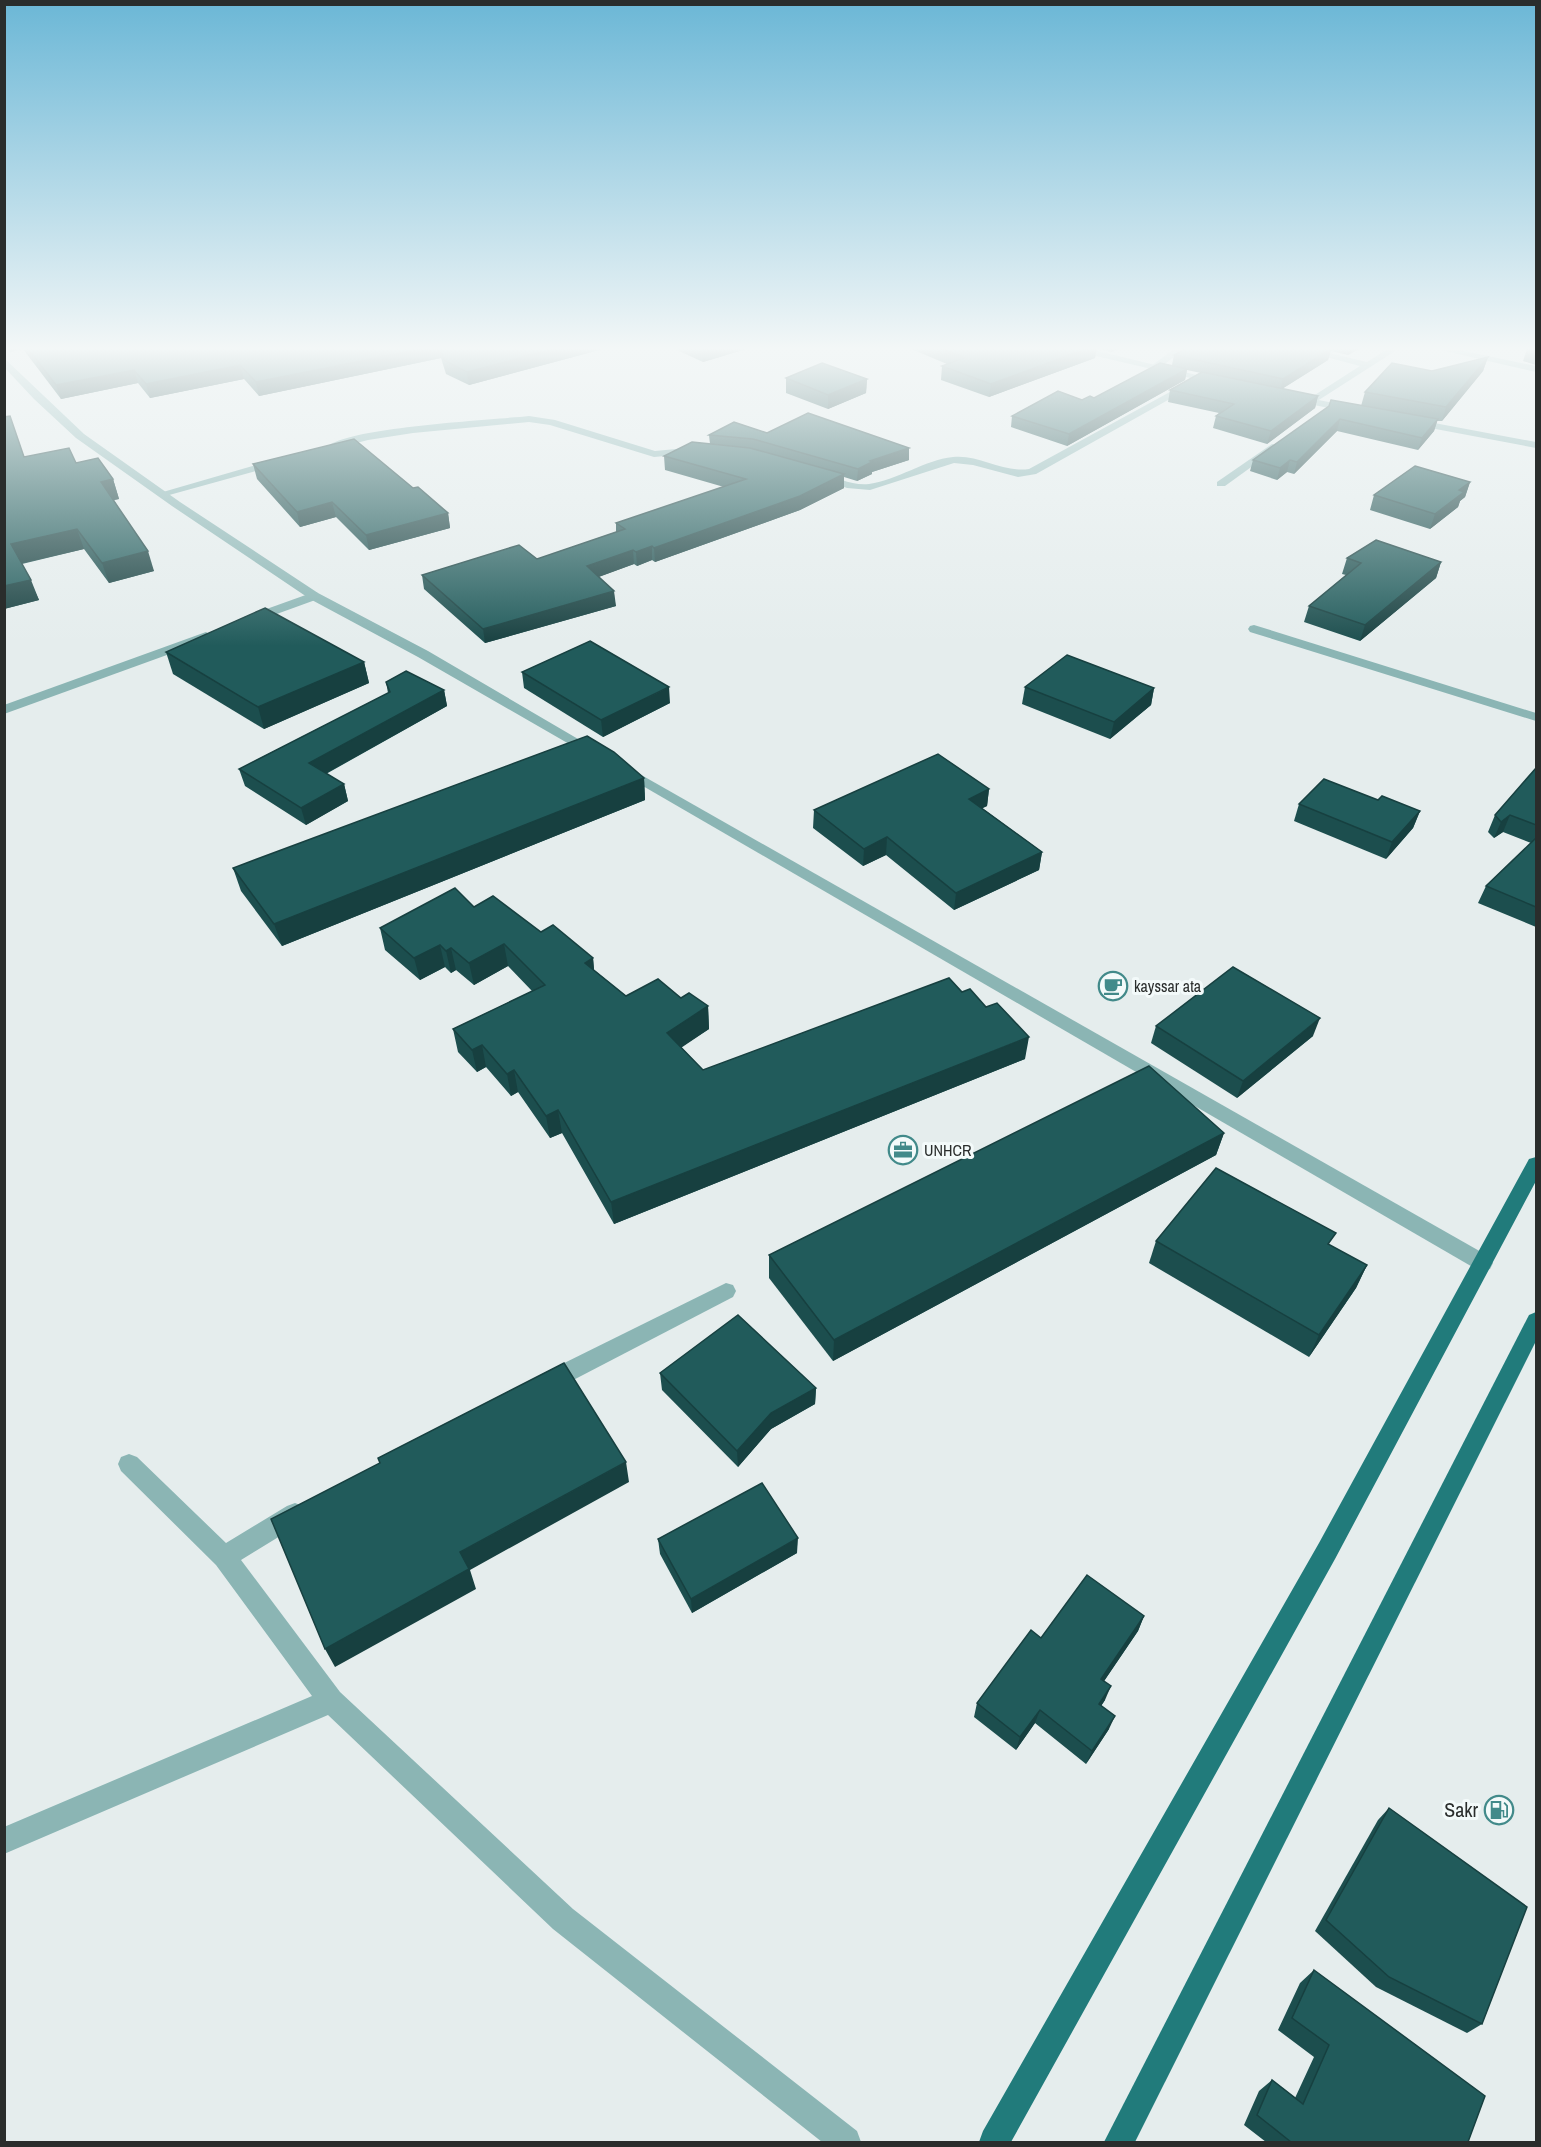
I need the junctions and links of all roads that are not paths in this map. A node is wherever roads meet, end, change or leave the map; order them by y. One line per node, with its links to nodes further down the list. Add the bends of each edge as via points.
1 (94, 446): 11 (street)
2 (336, 446): 6 (street)
3 (629, 446): 7 (street, via 654,454)
4 (1078, 446): 9 (street, via 1032,472 1018,474 953,460 864,487)
5 (1274, 446): 10 (street)
6 (316, 451)
7 (705, 451)
8 (283, 460): 11 (street)
9 (809, 473)
10 (1221, 484)
11 (162, 494): 12 (street)
12 (314, 596): 13 (street); 19 (street, via 423,654)
13 (236, 625)
14 (1254, 629): 17 (street)
15 (213, 633): 16 (street)
16 (4, 710)
17 (1536, 717)
18 (1536, 1164): 19 (highway)
19 (1483, 1263): 29 (highway, via 1327,1551)
20 (726, 1292): 22 (street)
21 (1536, 1321): 30 (highway)
22 (526, 1393)
23 (129, 1464): 25 (street)
24 (309, 1506): 25 (street)
25 (224, 1557): 26 (street)
26 (331, 1701): 27 (street); 28 (street, via 564,1919)
27 (4, 1841)
28 (846, 2142)
29 (994, 2142)
30 (1119, 2142)

